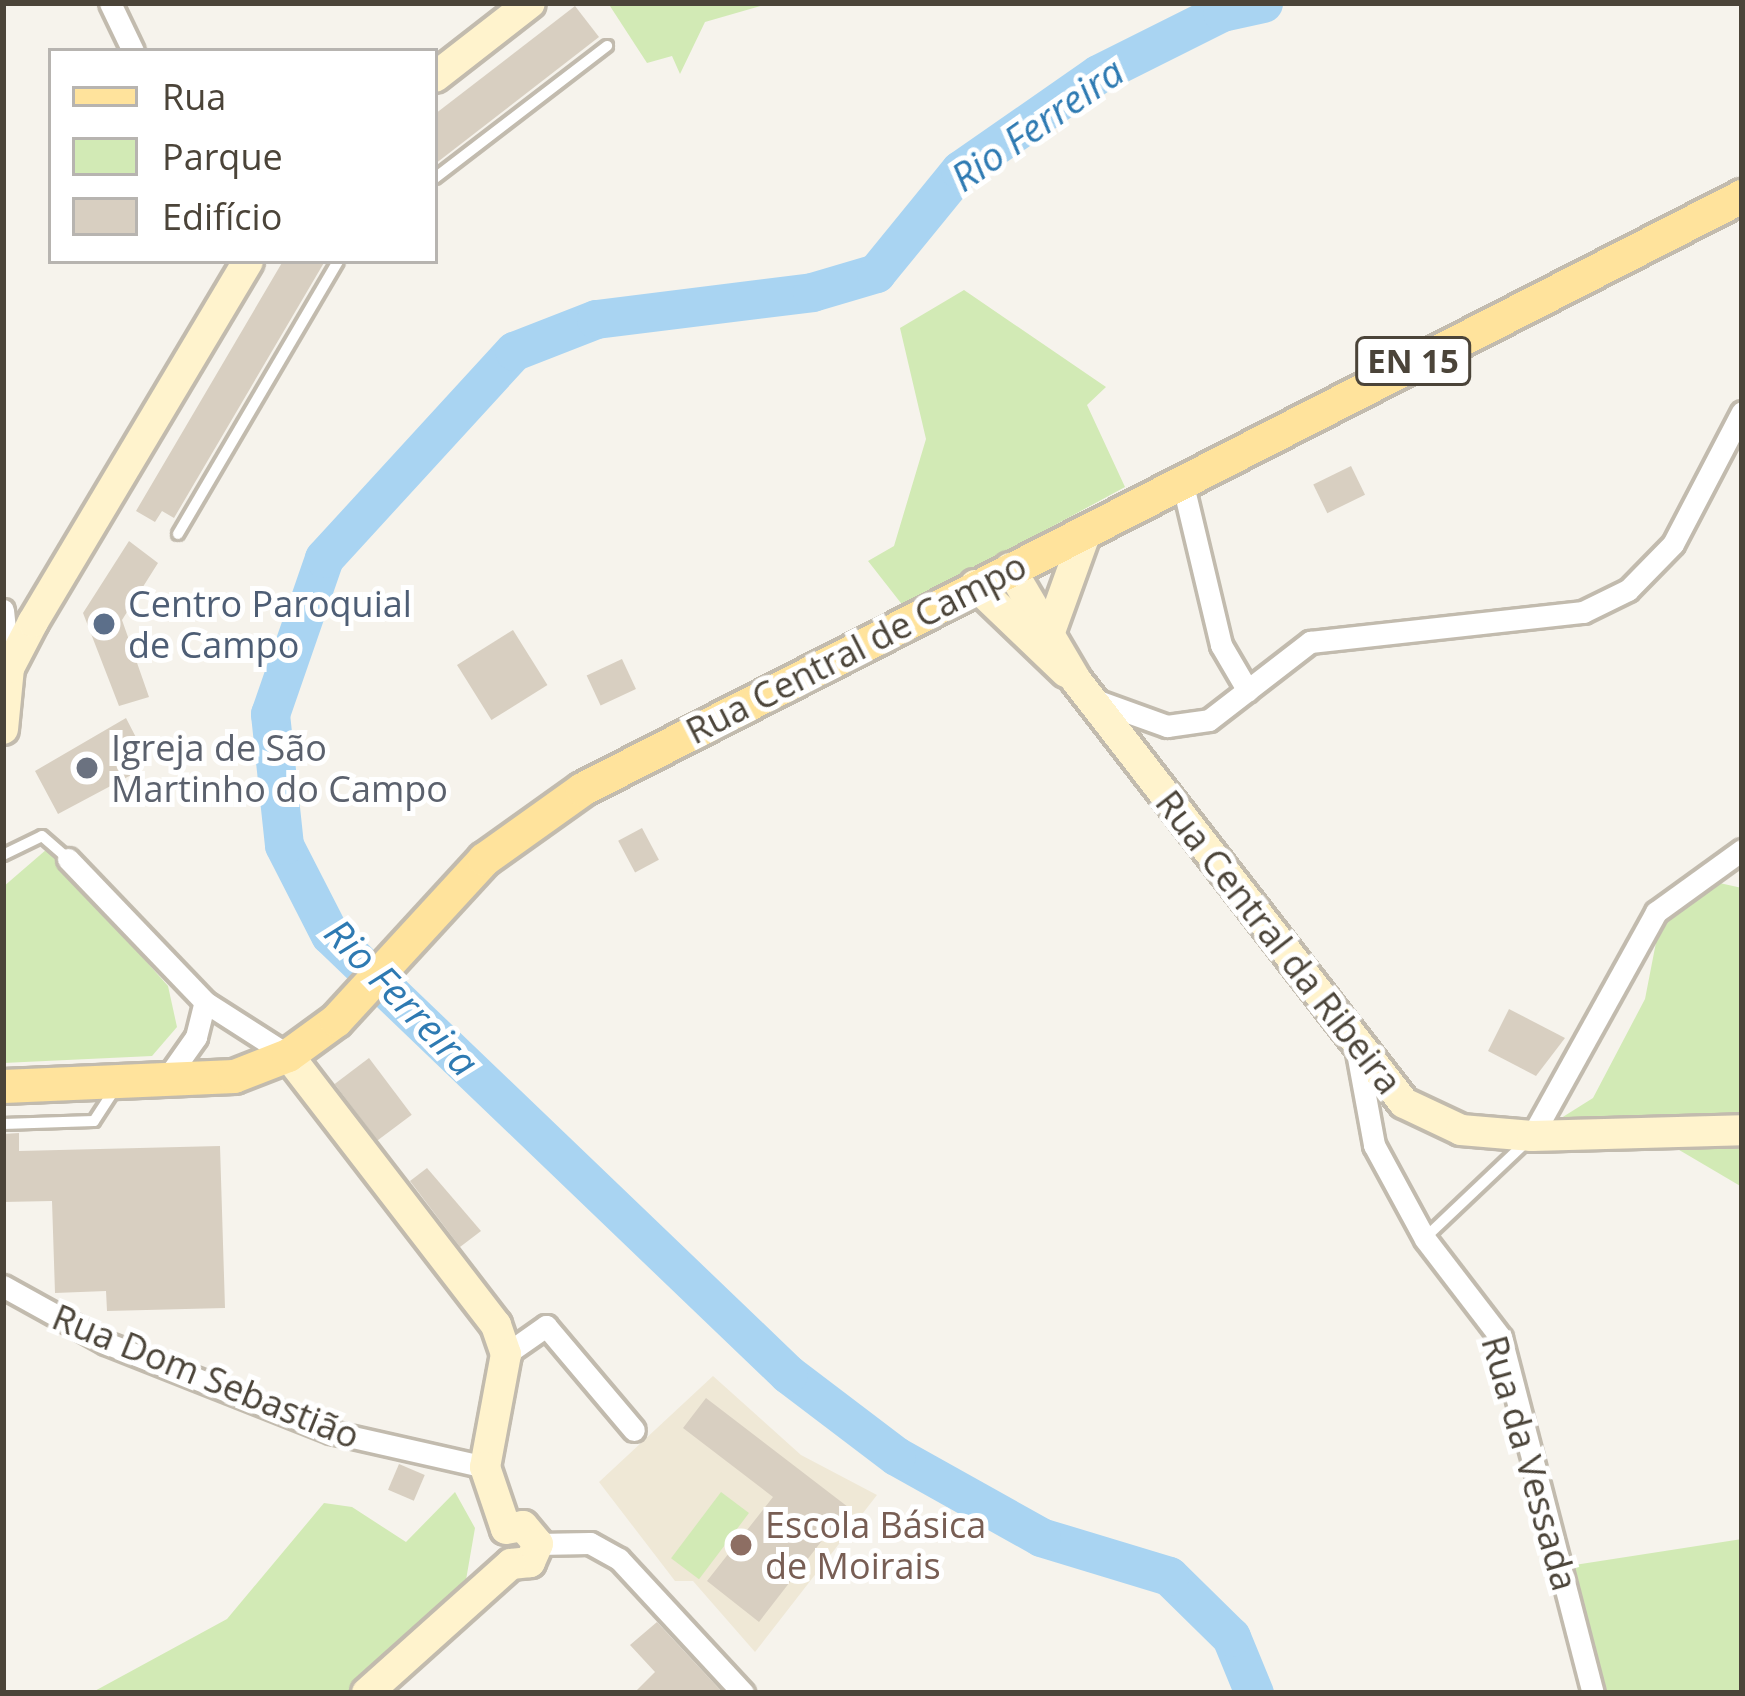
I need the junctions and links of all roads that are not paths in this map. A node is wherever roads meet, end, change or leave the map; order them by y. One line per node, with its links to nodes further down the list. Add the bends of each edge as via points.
1 (110, 3): 4 (street)
2 (530, 3): 5 (street)
3 (607, 46): 6 (lane)
4 (132, 48)
5 (438, 74)
6 (438, 176)
7 (1742, 196): 11 (main road, Rua Central de Campo / EN 15)
8 (246, 264): 18 (street)
9 (336, 264): 13 (lane)
10 (1742, 412): 20 (street, via 1673,544 1628,590 1583,612 1310,642 1270,664)
11 (1182, 481): 12 (main road, Rua Central de Campo / EN 15); 20 (street, via 1221,645)
12 (1086, 532): 14 (main road, Rua Central de Campo / EN 15); 17 (street)
13 (178, 534)
14 (1010, 568): 15 (main road, Rua Central de Campo / EN 15); 17 (street, Rua Central da Ribeira)
15 (975, 585): 19 (street, Rua Central da Ribeira); 27 (main road, Rua Central de Campo / EN 15, via 582,789 484,859 336,1020)
16 (3, 610): 18 (street)
17 (1051, 629): 19 (street, Rua Central da Ribeira)
18 (9, 668): 21 (street)
19 (1084, 689): 20 (street, via 1167,727 1209,720); 26 (street, Rua Central da Ribeira)
20 (1249, 691)
21 (3, 729)
22 (1742, 850): 33 (street, via 1656,912)
23 (3, 855): 24 (lane, via 42,836)
24 (68, 859): 25 (street)
25 (205, 1002): 27 (street); 28 (street, via 196,1037)
26 (1358, 1052): 33 (street, Rua Central da Ribeira, via 1404,1103 1461,1130); 34 (street, Rua da Vessada, via 1373,1145)
27 (288, 1055): 28 (main road, Rua Central de Campo / EN 15, via 234,1076); 36 (street, via 496,1325)
28 (165, 1081): 29 (main road, Rua Central de Campo / EN 15)
29 (119, 1082): 30 (main road, Rua Central de Campo / EN 15); 31 (lane, via 94,1121)
30 (3, 1086)
31 (3, 1124)
32 (1742, 1130): 33 (street, Rua Central da Ribeira)
33 (1532, 1136): 34 (lane)
34 (1425, 1238): 44 (street, Rua da Vessada, via 1501,1338)
35 (3, 1286): 38 (street, Rua Dom Sebastião, via 106,1343 331,1432)
36 (506, 1354): 37 (street, via 546,1326); 38 (street)
37 (634, 1430)
38 (485, 1467): 39 (street)
39 (506, 1529): 40 (street, via 523,1526); 41 (street, via 498,1552)
40 (538, 1544): 41 (street, via 530,1562); 43 (street, via 590,1543 619,1559)
41 (511, 1564): 42 (street)
42 (367, 1693)
43 (743, 1693)
44 (1592, 1693)

